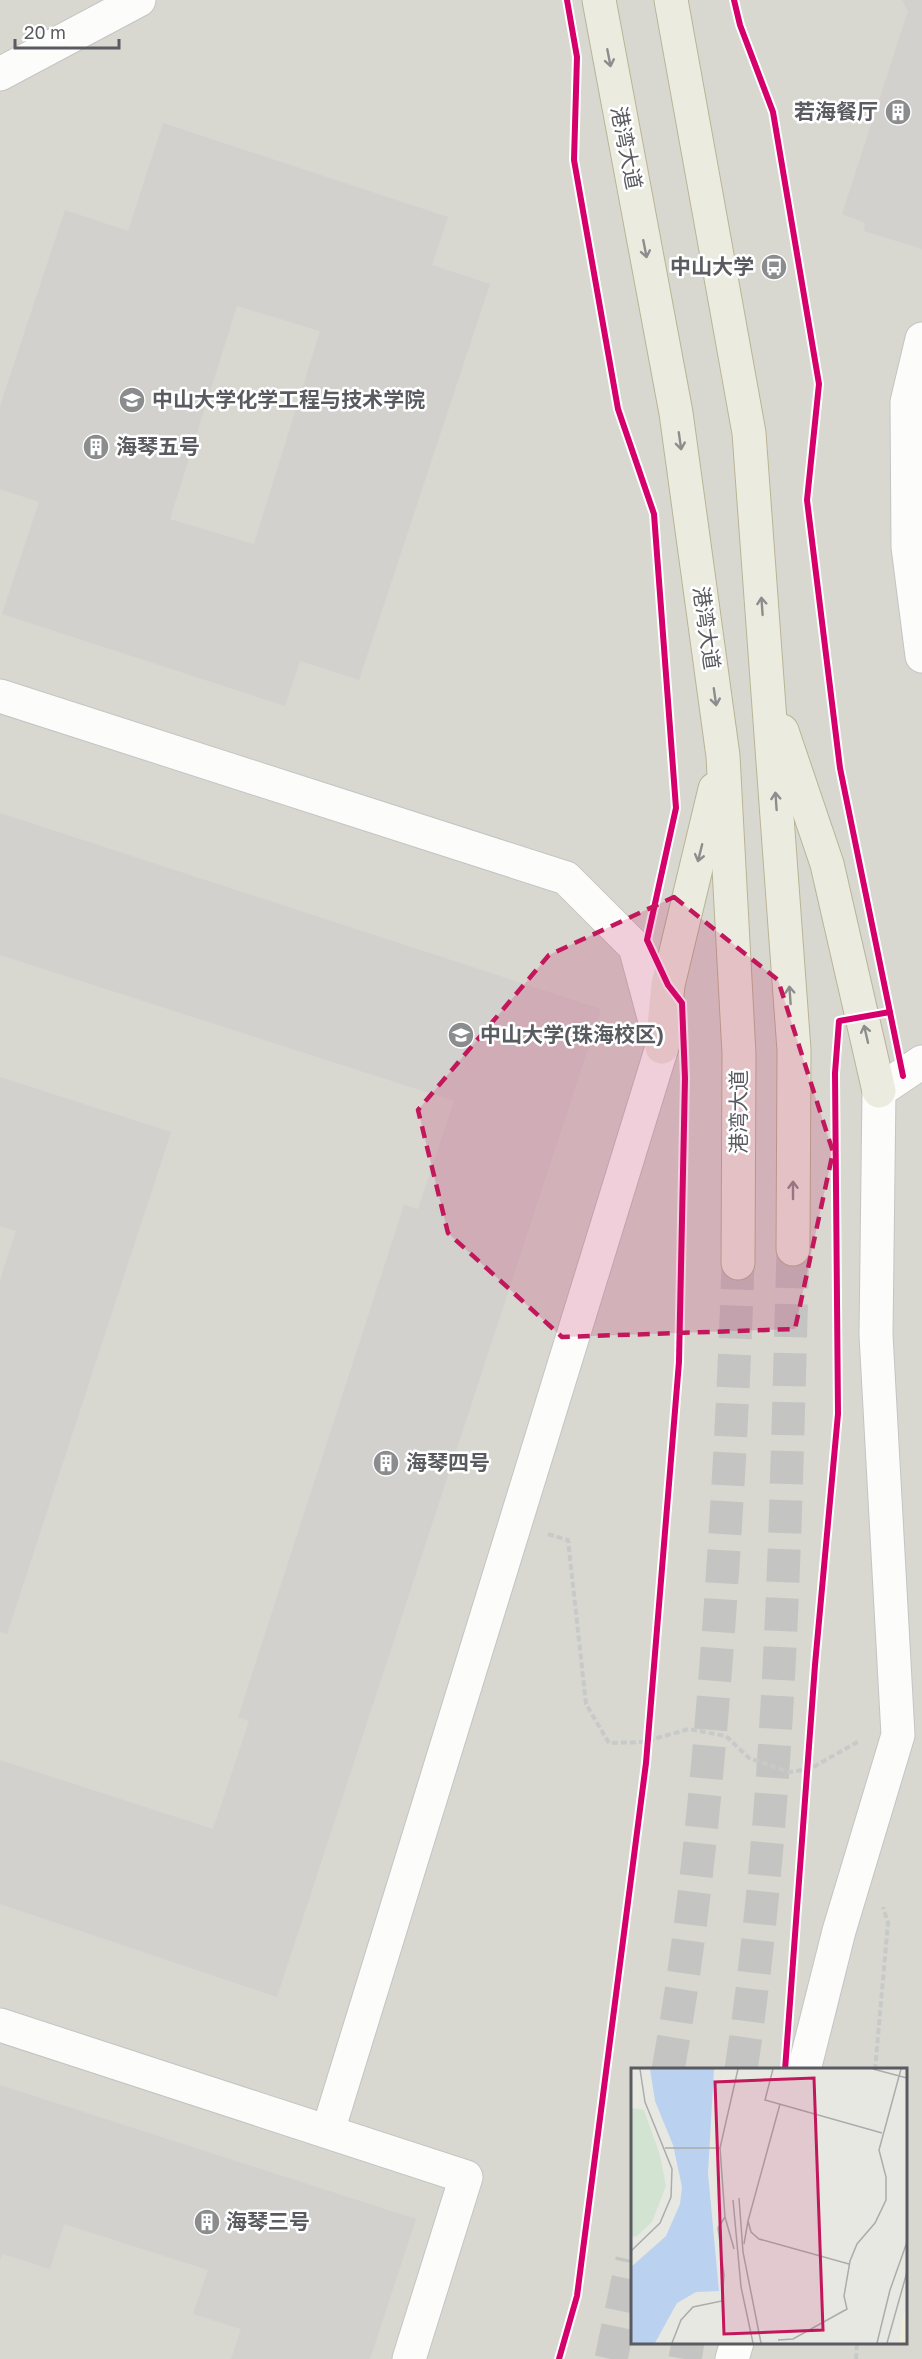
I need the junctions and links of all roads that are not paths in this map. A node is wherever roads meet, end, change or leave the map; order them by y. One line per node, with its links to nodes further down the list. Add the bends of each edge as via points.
1 (139, 0): 4 (street)
2 (599, 0): 9 (highway, 港湾大道, one-way to 9, via 676,412)
3 (671, 0): 7 (highway, one-way to 3, via 749,433)
4 (0, 74)
5 (922, 339): 6 (street, via 907,413 908,547)
6 (922, 656)
7 (767, 686): 12 (highway, one-way to 7, via 827,864); 13 (highway, one-way to 7, via 794,1050)
8 (0, 696): 10 (street, via 566,878 635,947)
9 (723, 756): 10 (highway, one-way to 10, via 668,985); 14 (highway, 港湾大道, via 739,1054)
10 (662, 1047): 18 (street)
11 (922, 1062): 12 (street)
12 (879, 1091): 15 (street, via 876,1335)
13 (793, 1249)
14 (738, 1263)
15 (910, 1736): 17 (street, via 838,1931)
16 (0, 2025): 18 (street)
17 (804, 2068)
18 (328, 2131): 20 (street, via 466,2177)
19 (736, 2344): 21 (street)
20 (409, 2359)
21 (732, 2359)

